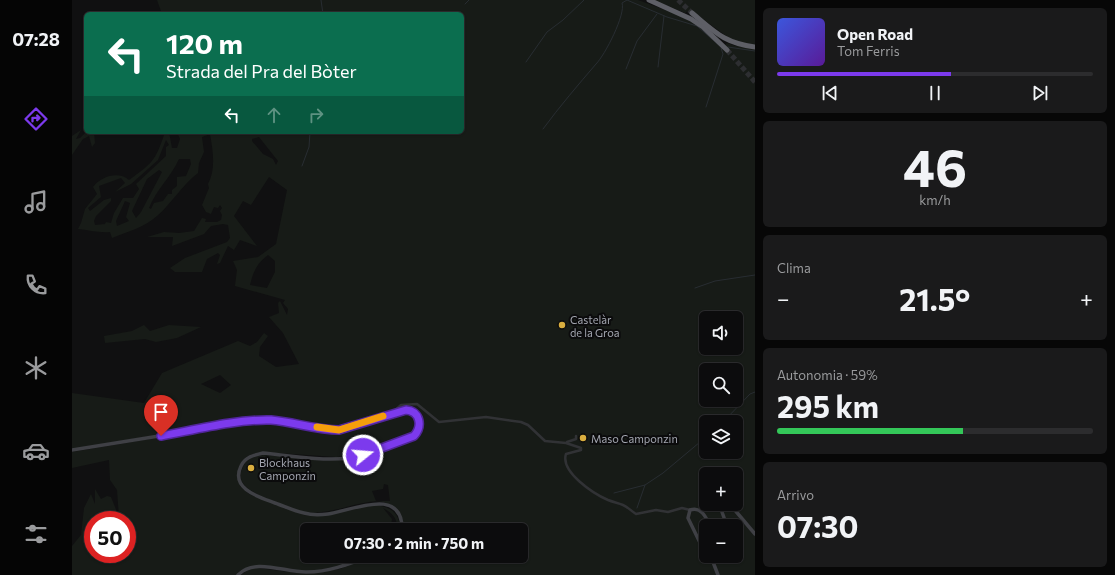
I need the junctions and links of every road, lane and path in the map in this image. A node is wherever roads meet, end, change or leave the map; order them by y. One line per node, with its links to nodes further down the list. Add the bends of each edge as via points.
1 (648, 0): 3 (highway)
2 (692, 13): 3 (highway)
3 (704, 25): 4 (highway, via 731,43); 5 (highway)
4 (755, 47)
5 (727, 50)
6 (392, 414): 8 (street, via 401,405 417,404 439,422 486,417 521,422 545,441); 9 (main road, via 339,430 292,422 252,421); 15 (main road, via 410,410 419,420 419,431 399,442 351,458 255,454 244,462 239,473 242,485 250,493 304,514 328,514 378,503 394,510 400,517)
7 (576, 436): 8 (street, via 576,440)
8 (566, 443): 10 (street, via 582,448 565,456 565,463 572,475 607,500 621,504 636,514 656,510 668,512 682,508)
9 (72, 450)
10 (690, 510): 11 (main road, via 697,508); 17 (main road, via 688,518)
11 (706, 519)
12 (724, 519): 13 (main road, via 722,512 729,507)
13 (742, 519)
14 (743, 520): 16 (main road)
15 (401, 523)
16 (755, 534)
17 (699, 541)
18 (351, 563): 20 (main road, via 306,572 258,566 245,569)
19 (713, 563): 21 (main road)
20 (238, 575)
21 (718, 575)

